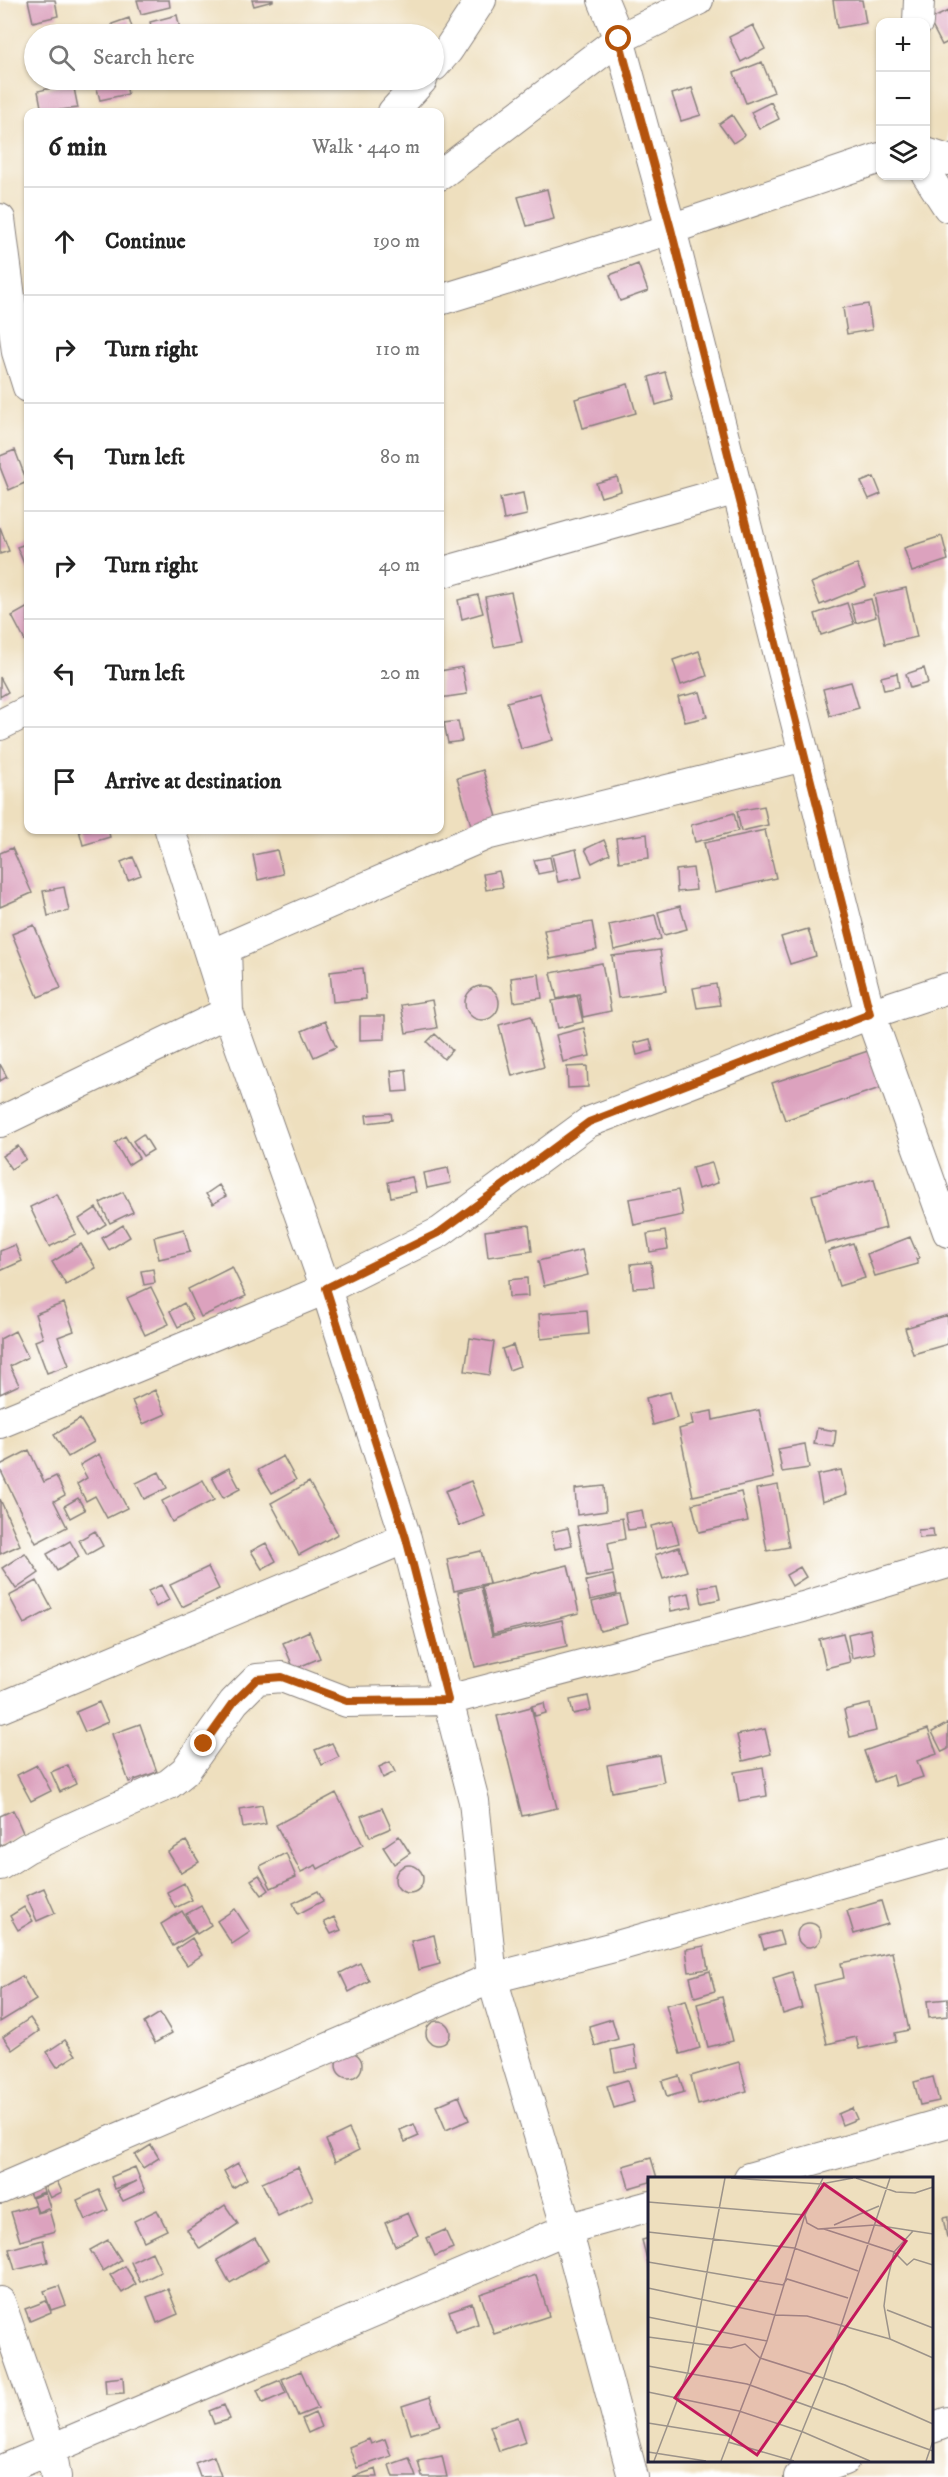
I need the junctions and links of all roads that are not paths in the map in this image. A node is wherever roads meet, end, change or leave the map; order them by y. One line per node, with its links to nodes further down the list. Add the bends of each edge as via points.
1 (481, 0): 7 (street)
2 (603, 0): 6 (street)
3 (698, 0): 6 (street)
4 (919, 0): 5 (street)
5 (918, 18)
6 (619, 39): 13 (street); 17 (street)
7 (444, 55)
8 (413, 90): 9 (street)
9 (397, 108)
10 (930, 154): 12 (street)
11 (876, 159): 17 (street)
12 (948, 160)
13 (444, 172)
14 (930, 179): 15 (street)
15 (948, 207)
16 (0, 219): 19 (street)
17 (671, 229): 18 (street); 21 (street)
18 (444, 299)
19 (15, 359): 20 (street)
20 (24, 378)
21 (737, 489): 22 (street); 25 (street)
22 (444, 572)
23 (24, 713): 24 (street)
24 (0, 725)
25 (804, 756): 28 (street, via 486,835 226,948); 29 (street)
26 (171, 834): 28 (street)
27 (948, 988): 29 (street)
28 (228, 1012): 30 (street); 32 (street)
29 (870, 1014): 31 (street); 32 (street, via 589,1122 440,1232)
30 (0, 1122)
31 (948, 1232)
32 (326, 1288): 33 (street); 34 (street)
33 (0, 1424)
34 (406, 1538): 36 (street); 37 (street)
35 (948, 1563): 36 (street, via 803,1607)
36 (448, 1700): 39 (street, via 347,1701 282,1677 257,1679 234,1702 185,1771 169,1784 27,1848); 40 (street, via 474,1802)
37 (0, 1708)
38 (948, 1852): 40 (street)
39 (0, 1865)
40 (492, 1978): 43 (street); 45 (street)
41 (948, 2122): 42 (street)
42 (753, 2177)
43 (0, 2188)
44 (648, 2207): 45 (street)
45 (567, 2229): 50 (street); 52 (street)
46 (0, 2302): 50 (street)
47 (948, 2422): 48 (street)
48 (933, 2428)
49 (839, 2462): 53 (street)
50 (54, 2463): 51 (street)
51 (0, 2471)
52 (633, 2477)
53 (800, 2477)

